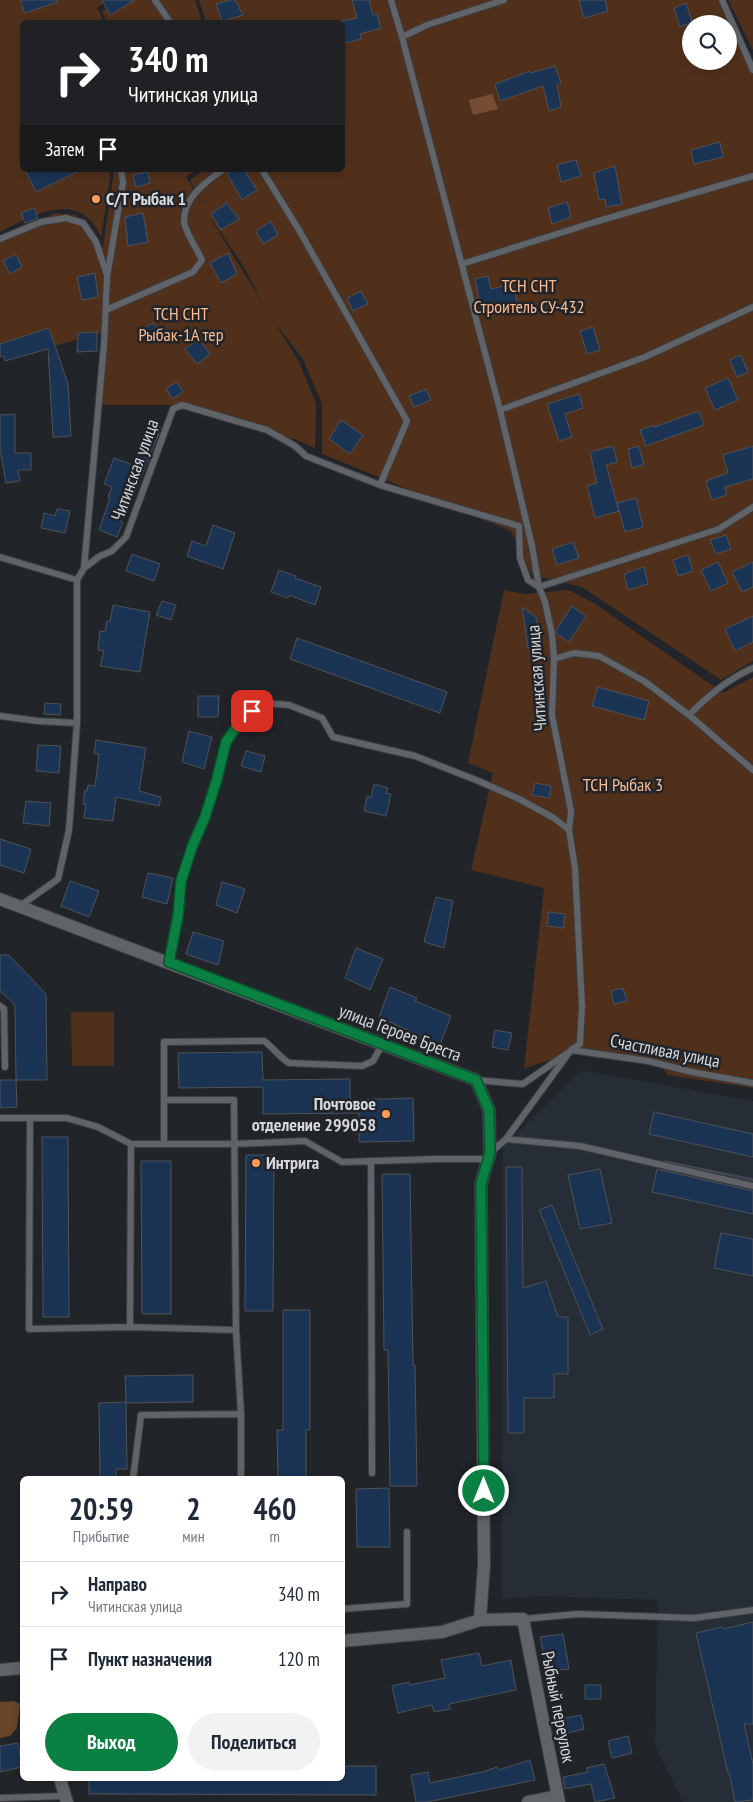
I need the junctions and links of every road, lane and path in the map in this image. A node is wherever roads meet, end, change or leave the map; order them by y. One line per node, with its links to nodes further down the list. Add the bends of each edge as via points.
1 (155, 0): 5 (lane)
2 (391, 0): 6 (lane)
3 (504, 0): 6 (lane, via 427,25)
4 (722, 0): 7 (lane)
5 (169, 20)
6 (402, 37): 13 (lane)
7 (753, 70)
8 (121, 172): 14 (lane, via 123,182)
9 (219, 172): 16 (lane, via 198,189 188,204 184,222 202,260 193,272)
10 (263, 172): 18 (lane, via 407,421)
11 (753, 176): 13 (lane)
12 (0, 239): 14 (lane, via 40,222 66,218 83,223 96,242)
13 (462, 264): 17 (lane)
14 (107, 277): 16 (lane)
15 (753, 307): 17 (lane, via 645,357)
16 (106, 310): 21 (lane)
17 (500, 410): 23 (lane)
18 (380, 485): 21 (lane, Читинская улица, via 306,456 267,430 182,405 173,409 126,537 112,551); 23 (lane, Читинская улица, via 519,526 520,558 528,580)
19 (753, 507): 23 (lane, via 719,529)
20 (0, 557): 22 (lane)
21 (84, 568): 22 (lane)
22 (77, 580): 28 (lane)
23 (539, 587): 24 (lane, Читинская улица, via 545,602)
24 (554, 658): 26 (lane, via 574,653 599,656 644,680); 30 (lane, Читинская улица, via 552,714 571,812)
25 (753, 668): 26 (lane, via 735,676)
26 (689, 715): 29 (lane)
27 (0, 716): 28 (lane)
28 (77, 722): 32 (lane, via 69,830 58,879)
29 (753, 770)
30 (569, 830): 33 (lane, via 547,814 481,782 414,756 333,737 322,718 289,705 263,703 242,719 226,742 205,817 181,881); 36 (lane, Читинская улица, via 575,868 582,1006 580,1044)
31 (0, 899): 32 (street, улица Героев Бреста)
32 (20, 906): 33 (street, улица Героев Бреста)
33 (169, 962): 35 (street, улица Героев Бреста)
34 (0, 1006): 37 (lane, via 4,1009)
35 (382, 1045): 38 (street, улица Героев Бреста); 40 (lane, via 373,1061 362,1066 289,1063 264,1041 164,1042)
36 (571, 1050): 38 (lane, via 523,1084); 39 (lane, Счастливая улица, via 648,1061); 43 (lane)
37 (5, 1067)
38 (476, 1080): 47 (street, улица Героев Бреста, via 489,1110)
39 (753, 1083)
40 (164, 1100): 45 (lane); 46 (lane, via 234,1100)
41 (0, 1118): 42 (lane)
42 (30, 1118): 44 (lane, via 67,1118 98,1127); 50 (lane, via 29,1329)
43 (506, 1138): 47 (lane); 49 (lane, via 580,1146)
44 (131, 1144): 45 (lane); 50 (lane)
45 (164, 1144): 46 (lane)
46 (234, 1144): 48 (lane, via 305,1141 342,1162); 51 (lane)
47 (489, 1156): 48 (lane); 60 (street, улица Героев Бреста, via 481,1184 484,1565)
48 (371, 1162): 53 (lane)
49 (753, 1186)
50 (130, 1327): 51 (lane)
51 (236, 1330): 52 (lane)
52 (241, 1414): 54 (lane, via 141,1415); 55 (lane)
53 (372, 1472)
54 (134, 1476)
55 (241, 1476)
56 (407, 1532): 57 (lane, via 407,1604)
57 (345, 1609)
58 (753, 1610): 59 (lane, via 694,1618 578,1614)
59 (523, 1619): 60 (street); 67 (street, Рыбный переулок)
60 (480, 1620): 61 (street, via 442,1632)
61 (345, 1641)
62 (20, 1668): 63 (street)
63 (0, 1670)
64 (61, 1781): 66 (street)
65 (0, 1798): 66 (lane)
66 (66, 1799)
67 (559, 1799): 68 (street)
68 (528, 1802)

